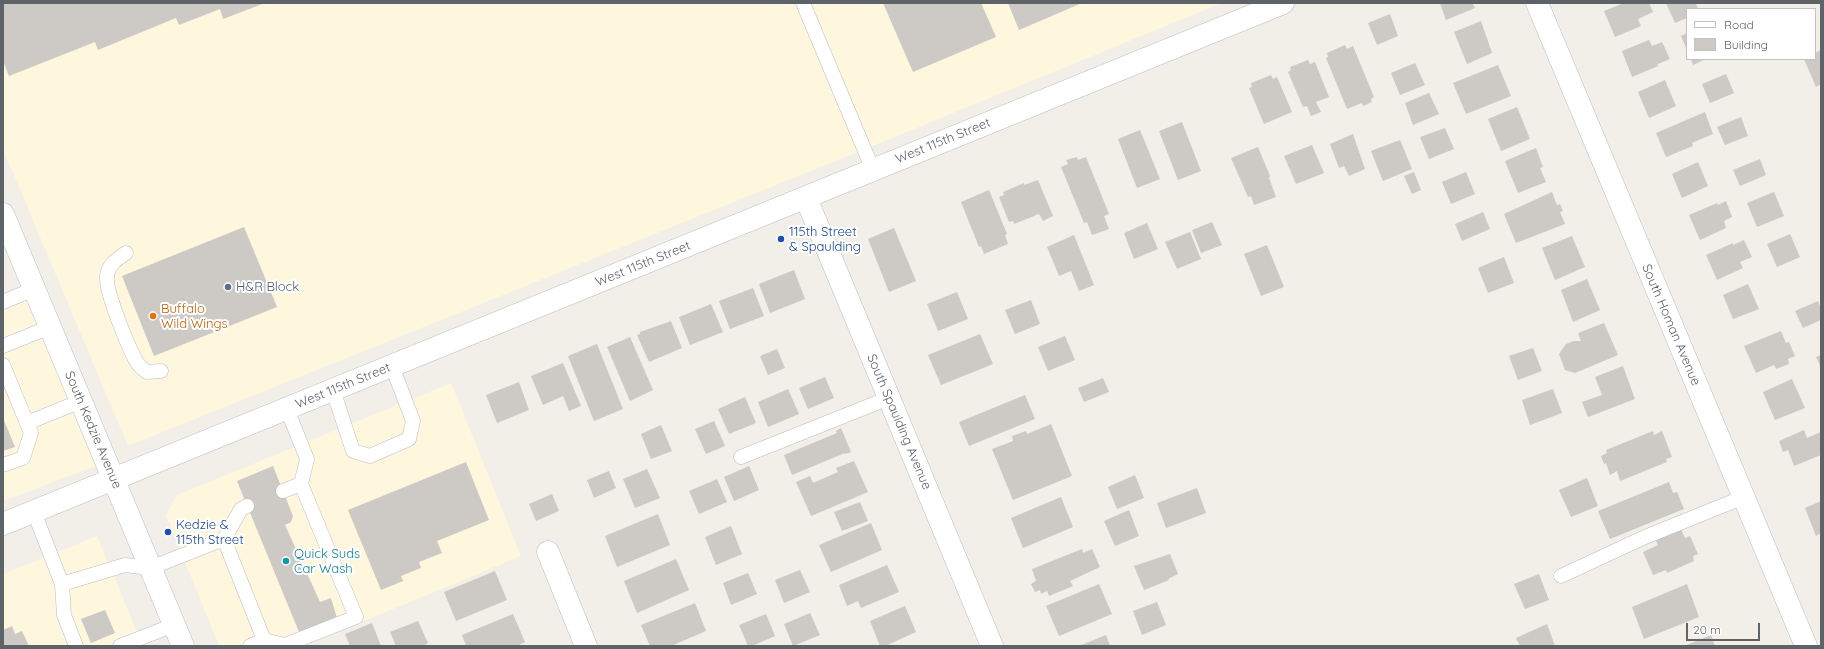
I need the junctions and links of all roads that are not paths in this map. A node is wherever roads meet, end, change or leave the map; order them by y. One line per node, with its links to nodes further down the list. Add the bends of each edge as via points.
1 (803, 3): 4 (lane)
2 (1283, 3): 4 (street, West 115th Street)
3 (1537, 3): 25 (street, South Homan Avenue)
4 (873, 170): 5 (street, West 115th Street)
5 (806, 198): 13 (street, West 115th Street); 16 (street, South Spaulding Avenue)
6 (3, 214): 8 (street, South Kedzie Avenue)
7 (126, 253): 14 (lane, via 110,266 107,275 110,298 136,362 147,372)
8 (34, 289): 9 (lane); 10 (street, South Kedzie Avenue)
9 (3, 302)
10 (50, 327): 11 (lane); 17 (street, South Kedzie Avenue)
11 (3, 346)
12 (3, 365): 19 (lane)
13 (392, 366): 15 (street, West 115th Street); 15 (lane, via 413,421 409,440 370,456 353,451)
14 (160, 371)
15 (333, 390): 18 (street, West 115th Street)
16 (889, 398): 20 (lane); 41 (street, South Spaulding Avenue)
17 (81, 401): 19 (lane); 22 (street, South Kedzie Avenue)
18 (287, 409): 22 (street, West 115th Street); 23 (lane, via 307,459)
19 (27, 423): 21 (lane, via 31,433 22,458)
20 (741, 457)
21 (3, 465)
22 (114, 479): 27 (street, West 115th Street); 31 (street, South Kedzie Avenue)
23 (301, 484): 24 (lane); 35 (lane, via 356,617 285,645)
24 (283, 491)
25 (1744, 497): 32 (lane, via 1645,537); 42 (street, South Homan Avenue)
26 (244, 507): 29 (lane)
27 (34, 512): 28 (street, West 115th Street); 33 (lane)
28 (3, 524)
29 (224, 539): 31 (lane); 35 (lane)
30 (548, 552): 40 (street)
31 (150, 568): 33 (lane, via 124,565); 34 (street, South Kedzie Avenue)
32 (1562, 576)
33 (62, 584): 36 (lane, via 64,615)
34 (174, 625): 37 (lane); 38 (street, South Kedzie Avenue)
35 (264, 640): 39 (lane)
36 (76, 646)
37 (120, 646)
38 (183, 646)
39 (250, 646)
40 (586, 646)
41 (992, 646)
42 (1806, 646)

